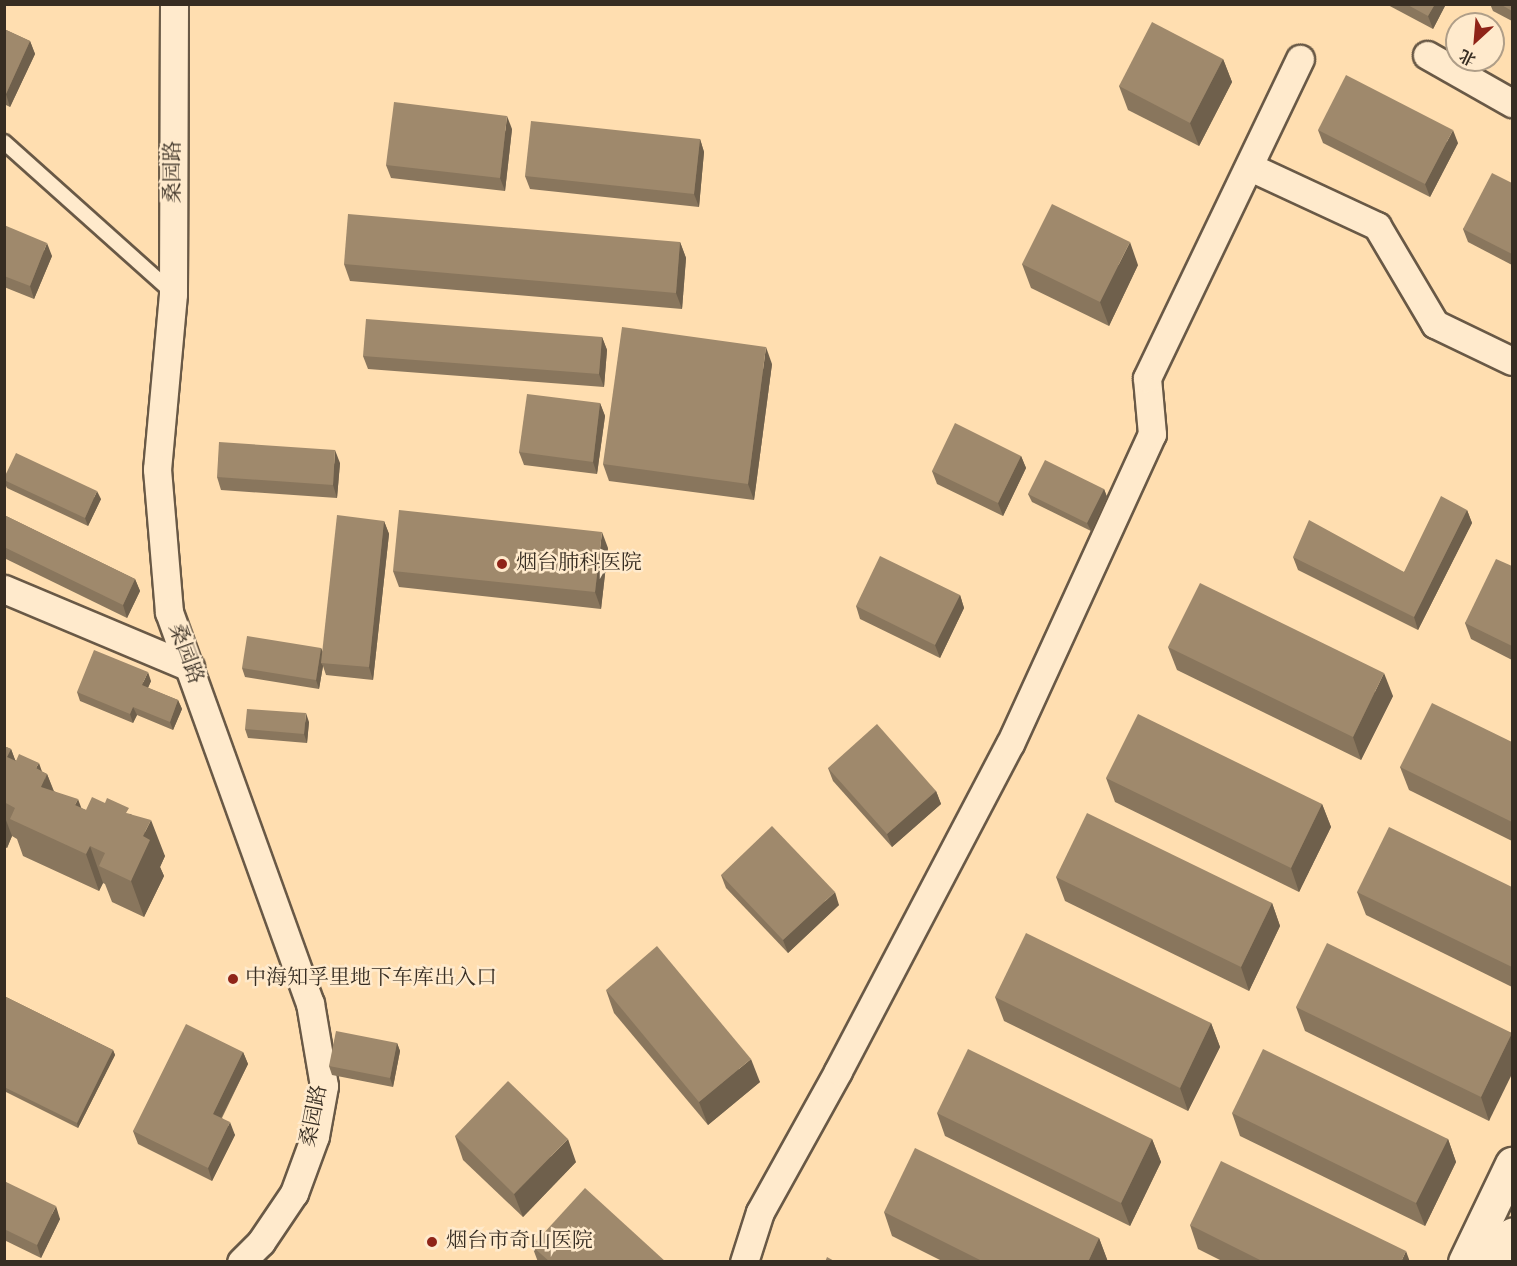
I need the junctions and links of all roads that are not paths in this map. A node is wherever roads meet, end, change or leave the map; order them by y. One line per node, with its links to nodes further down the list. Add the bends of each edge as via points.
1 (174, 4): 7 (street, 桑园路)
2 (1427, 55): 4 (street)
3 (1300, 59): 6 (street)
4 (1512, 103)
5 (4, 142): 7 (lane)
6 (1250, 167): 8 (street, via 1377,226 1435,324); 14 (street, via 1147,378 1152,434 1015,733 760,1212)
7 (173, 294): 10 (street, 桑园路, via 157,469 169,612)
8 (1512, 361)
9 (4, 589): 10 (street)
10 (190, 667): 13 (street, 桑园路, via 310,1003 324,1086 315,1136 294,1193 261,1242)
11 (1512, 1164): 15 (main road)
12 (1512, 1235): 16 (main road)
13 (241, 1262)
14 (744, 1262)
15 (1465, 1262)
16 (1500, 1262)

